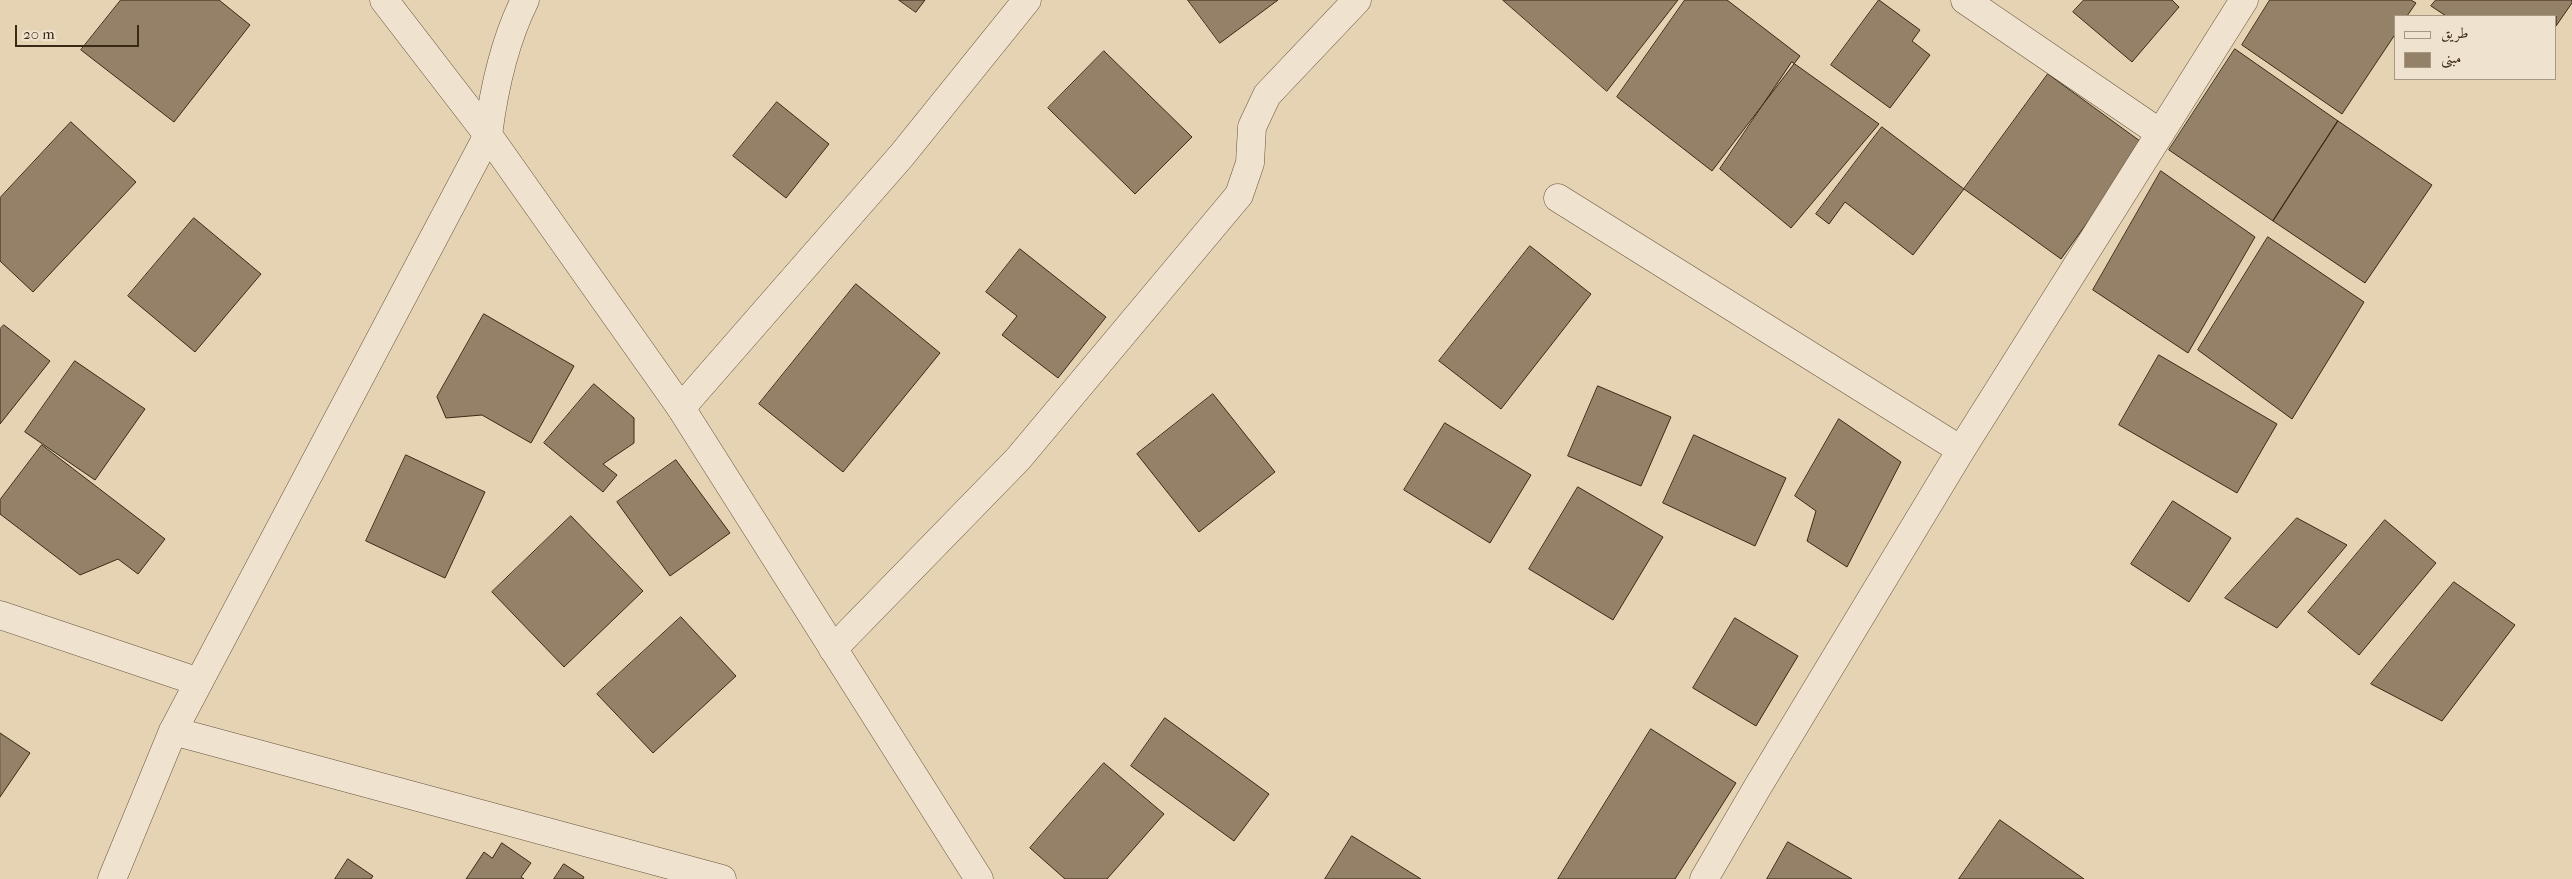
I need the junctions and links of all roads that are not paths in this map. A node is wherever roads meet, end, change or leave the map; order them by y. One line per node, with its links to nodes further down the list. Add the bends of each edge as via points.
1 (384, 0): 8 (street)
2 (525, 0): 8 (street, via 503,55)
3 (1027, 0): 10 (street, via 902,155)
4 (1357, 0): 13 (street, via 1267,95 1252,127 1250,163 1238,195 1018,459)
5 (1965, 0): 7 (street)
6 (2244, 0): 7 (street)
7 (2160, 133): 11 (street)
8 (488, 135): 10 (street); 14 (street)
9 (1558, 198): 11 (street)
10 (681, 408): 13 (street)
11 (1961, 450): 19 (street)
12 (0, 615): 14 (street)
13 (833, 649): 18 (street)
14 (200, 682): 15 (street)
15 (173, 732): 16 (street); 17 (street)
16 (112, 879)
17 (722, 879)
18 (979, 879)
19 (1704, 879)

